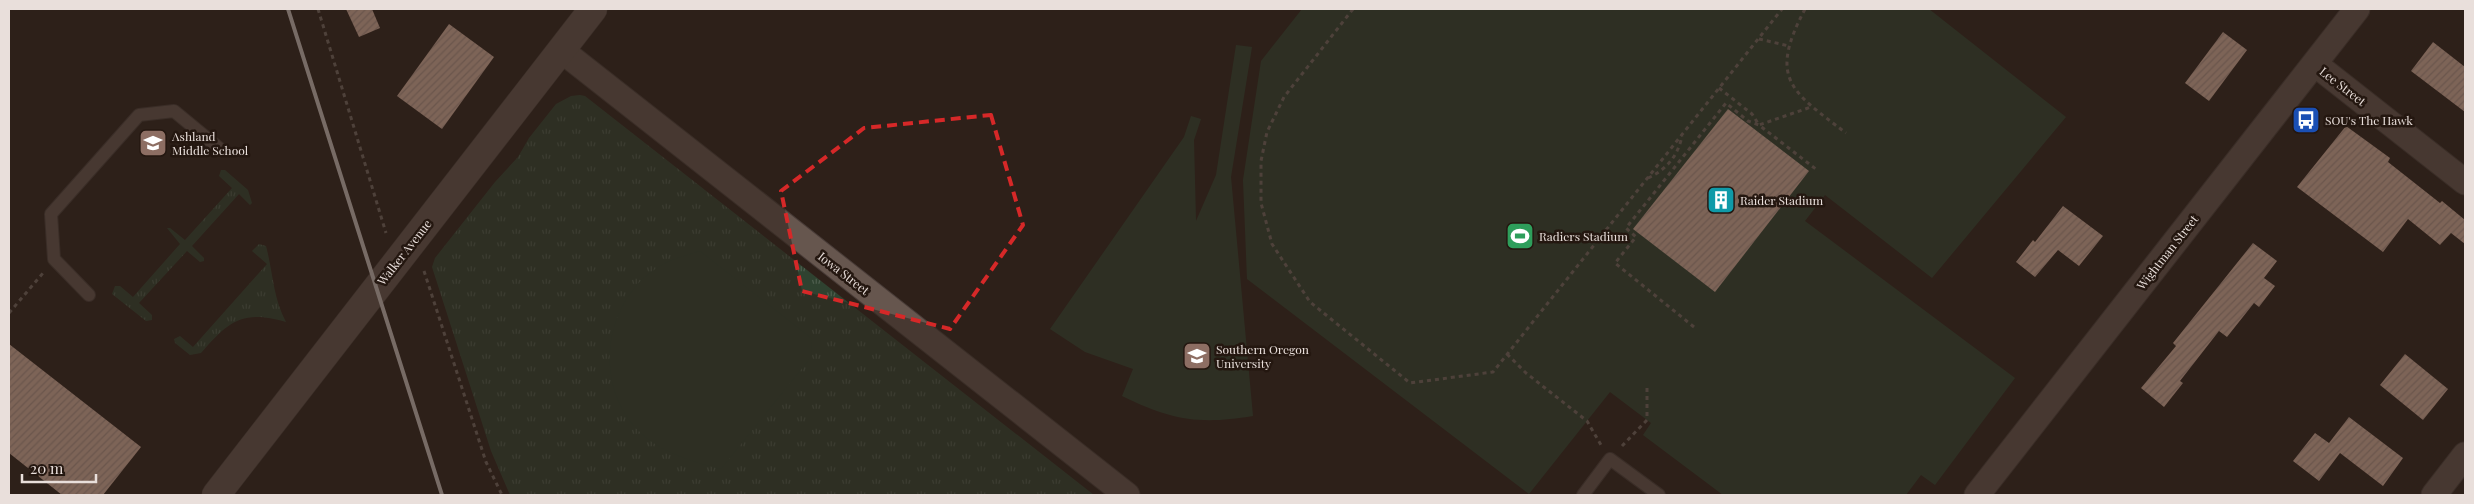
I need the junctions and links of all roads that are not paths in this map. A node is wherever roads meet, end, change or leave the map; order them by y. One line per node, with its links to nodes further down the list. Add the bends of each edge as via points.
1 (593, 9): 3 (street, Walker Avenue)
2 (2357, 9): 4 (street, Wightman Street)
3 (561, 50): 9 (street, Walker Avenue); 10 (street, Iowa Street)
4 (2315, 64): 6 (street, Lee Street); 13 (street, Wightman Street)
5 (220, 148): 7 (lane, via 174,111 139,115 51,214 54,259)
6 (2465, 182)
7 (89, 295)
8 (2465, 455): 14 (street)
9 (216, 495)
10 (1127, 495)
11 (1583, 495): 12 (lane, via 1610,458)
12 (1658, 495)
13 (1977, 495)
14 (2434, 495)

